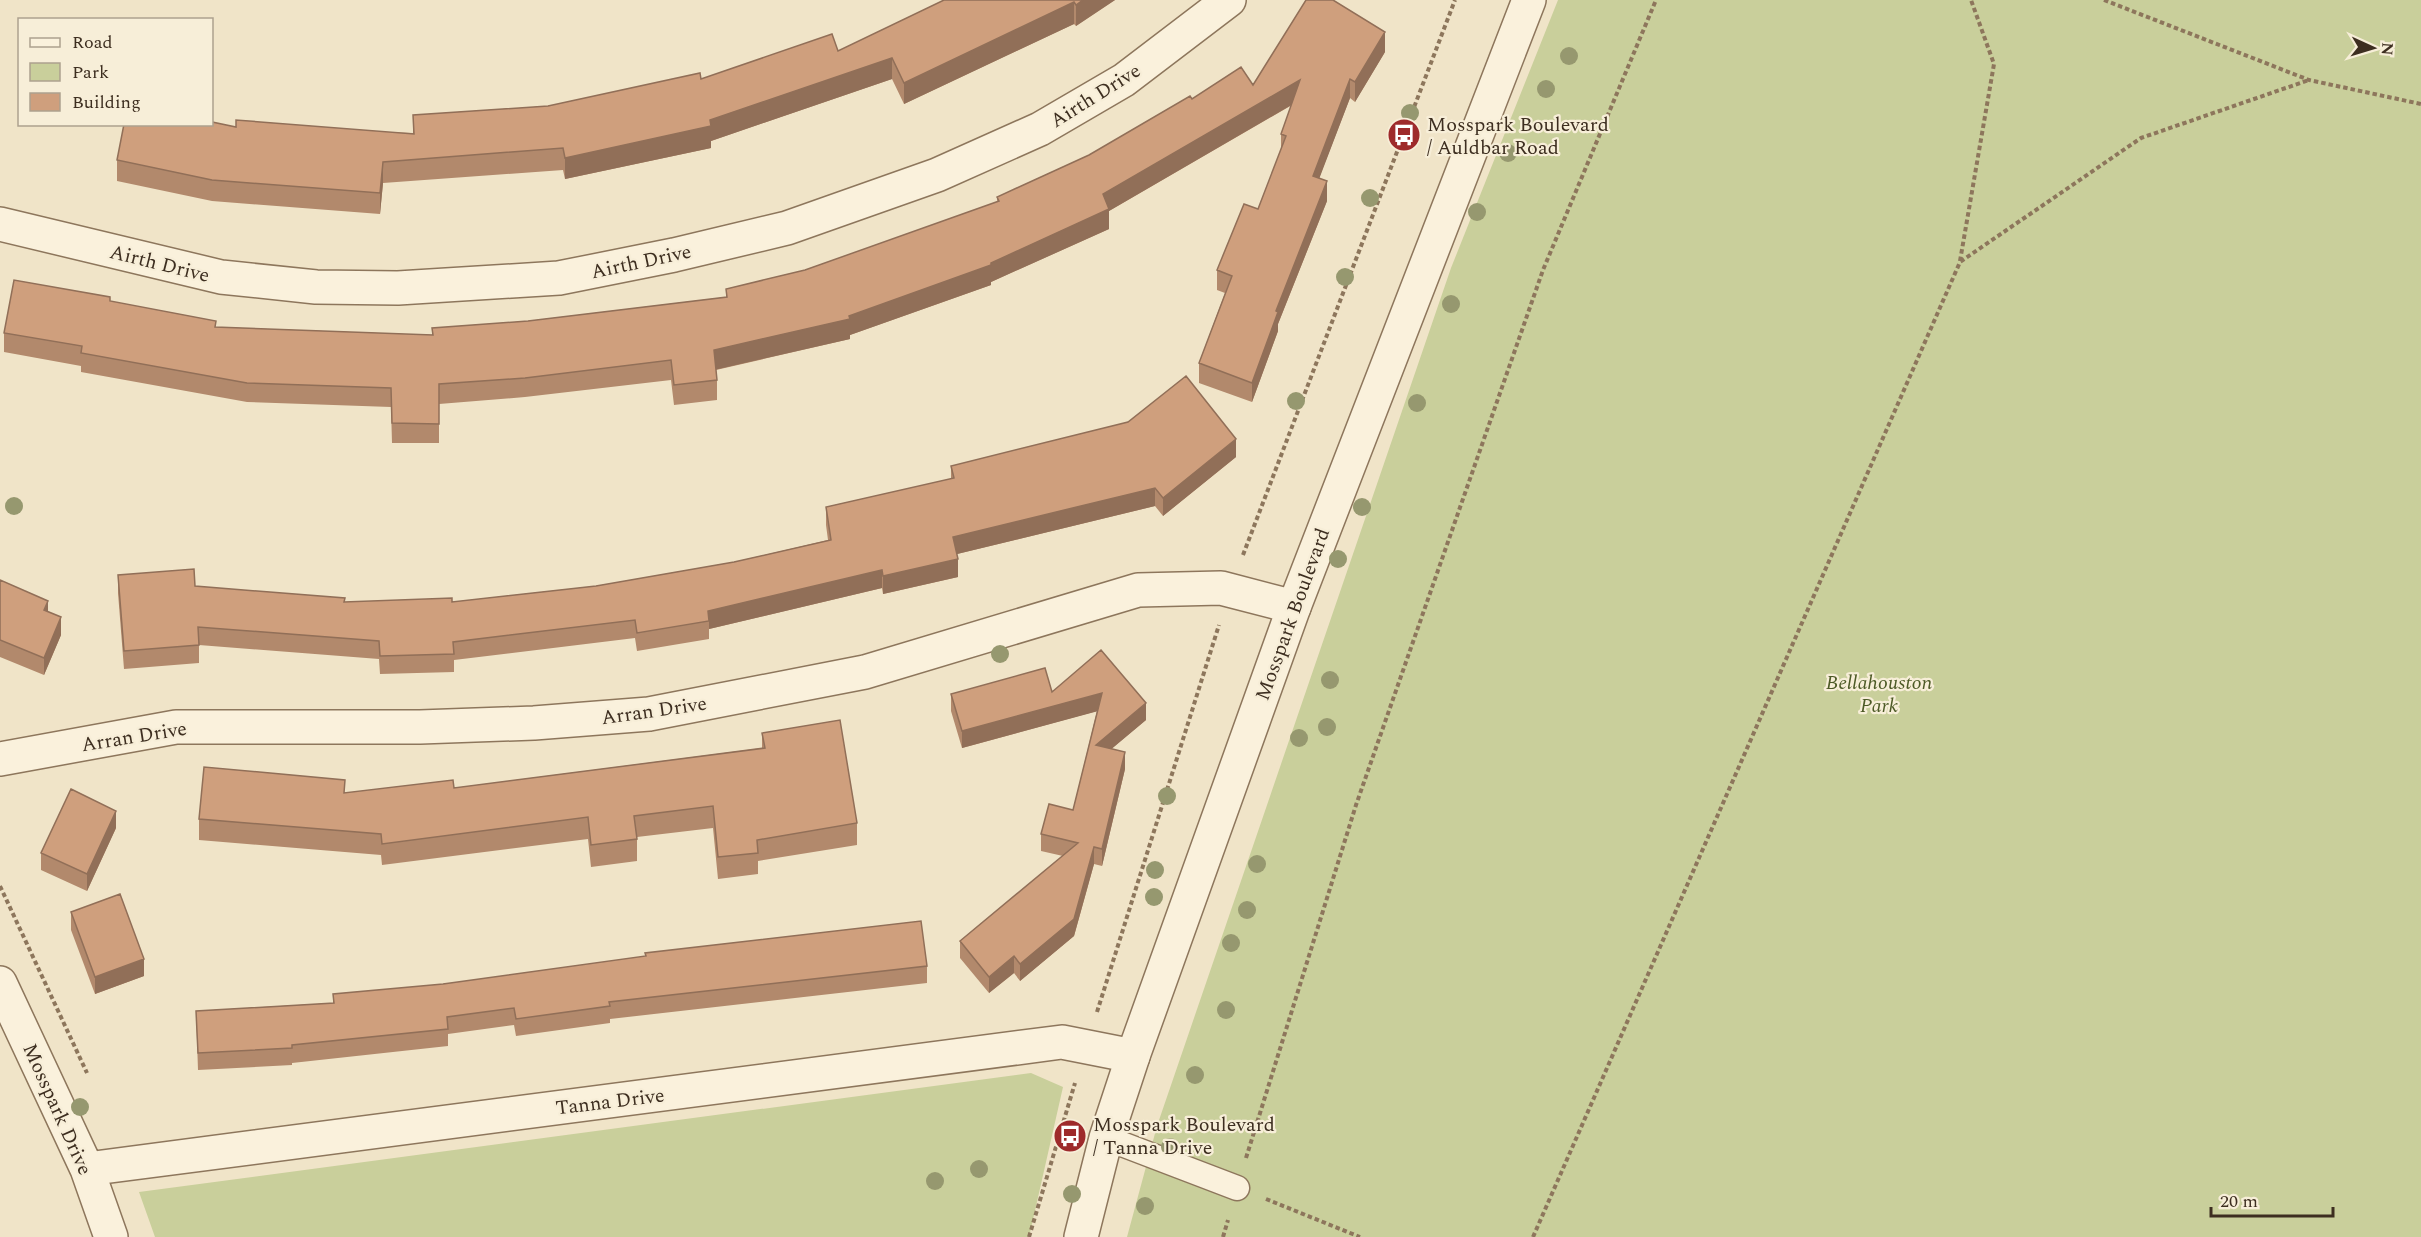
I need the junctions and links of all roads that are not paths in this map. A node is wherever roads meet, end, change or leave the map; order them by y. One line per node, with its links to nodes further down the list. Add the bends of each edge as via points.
1 (1229, 0): 3 (street, Airth Drive, via 1124,80 1040,129 937,175 788,228 559,278 398,288 316,287 221,278)
2 (1529, 0): 4 (street, Mosspark Boulevard)
3 (0, 224)
4 (1294, 607): 5 (street, Arran Drive, via 1221,588 1138,590 865,672 648,714 420,727 176,727); 7 (street, Mosspark Boulevard)
5 (0, 759)
6 (0, 982): 9 (street, Mosspark Drive)
7 (1133, 1056): 8 (street, Mosspark Boulevard); 9 (street, Tanna Drive, via 1062,1042)
8 (1106, 1138): 10 (lane); 12 (street, Mosspark Boulevard)
9 (87, 1169): 11 (street, Mosspark Drive)
10 (1237, 1188)
11 (111, 1237)
12 (1081, 1237)

